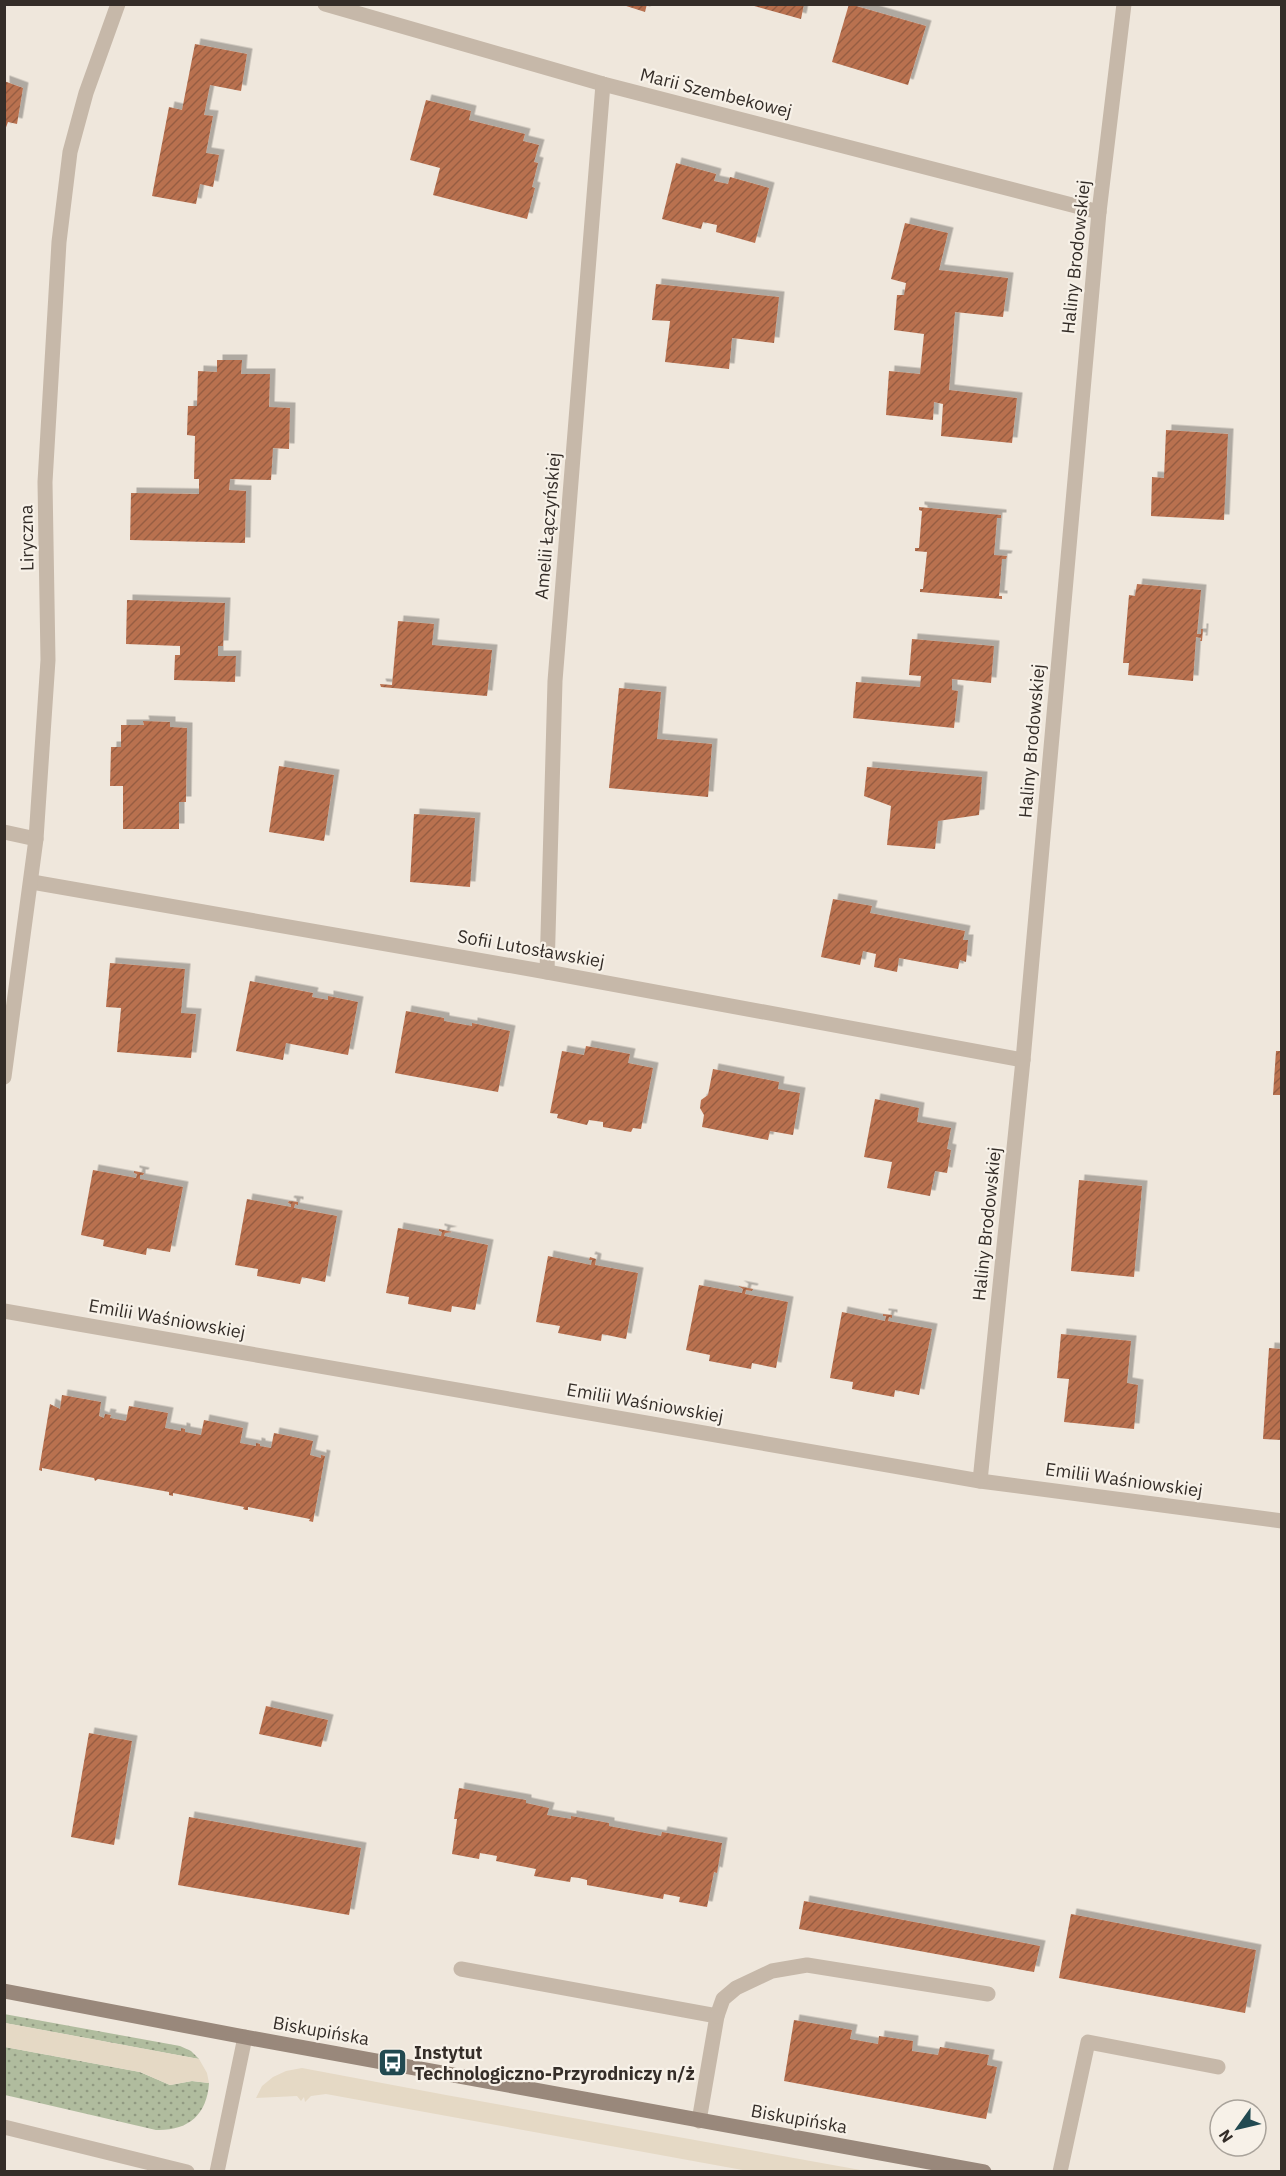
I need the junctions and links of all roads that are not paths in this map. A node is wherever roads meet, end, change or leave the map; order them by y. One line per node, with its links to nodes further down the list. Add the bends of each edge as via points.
1 (118, 4): 7 (street, Liryczna, via 70,152 59,242 45,482 48,660)
2 (325, 4): 4 (street, Marii Szembekowej)
3 (1124, 4): 5 (street, Haliny Brodowskiej)
4 (603, 84): 5 (street, Marii Szembekowej); 9 (street, Amelii Łączyńskiej, via 555,681)
5 (1099, 212): 10 (street, Haliny Brodowskiej)
6 (4, 832): 7 (street)
7 (36, 838): 8 (street, Liryczna)
8 (32, 882): 9 (street, Sofii Lutosławskiej); 11 (street, Liryczna)
9 (548, 972): 10 (street, Sofii Lutosławskiej)
10 (1023, 1060): 13 (street, Haliny Brodowskiej)
11 (4, 1077)
12 (4, 1311): 13 (street, Emilii Waśniowskiej)
13 (980, 1480): 14 (street, Emilii Waśniowskiej)
14 (1281, 1521)
15 (461, 1969): 18 (street)
16 (4, 1991): 19 (street, Biskupińska)
17 (988, 1994): 18 (street, via 807,1965 772,1971 736,1988 723,2000)
18 (717, 2016): 21 (street)
19 (244, 2037): 21 (street, Biskupińska); 24 (street)
20 (1218, 2067): 26 (street, via 1088,2042)
21 (699, 2121): 25 (street, Biskupińska)
22 (4, 2127): 23 (street)
23 (187, 2172)
24 (217, 2172)
25 (984, 2172)
26 (1060, 2172)

